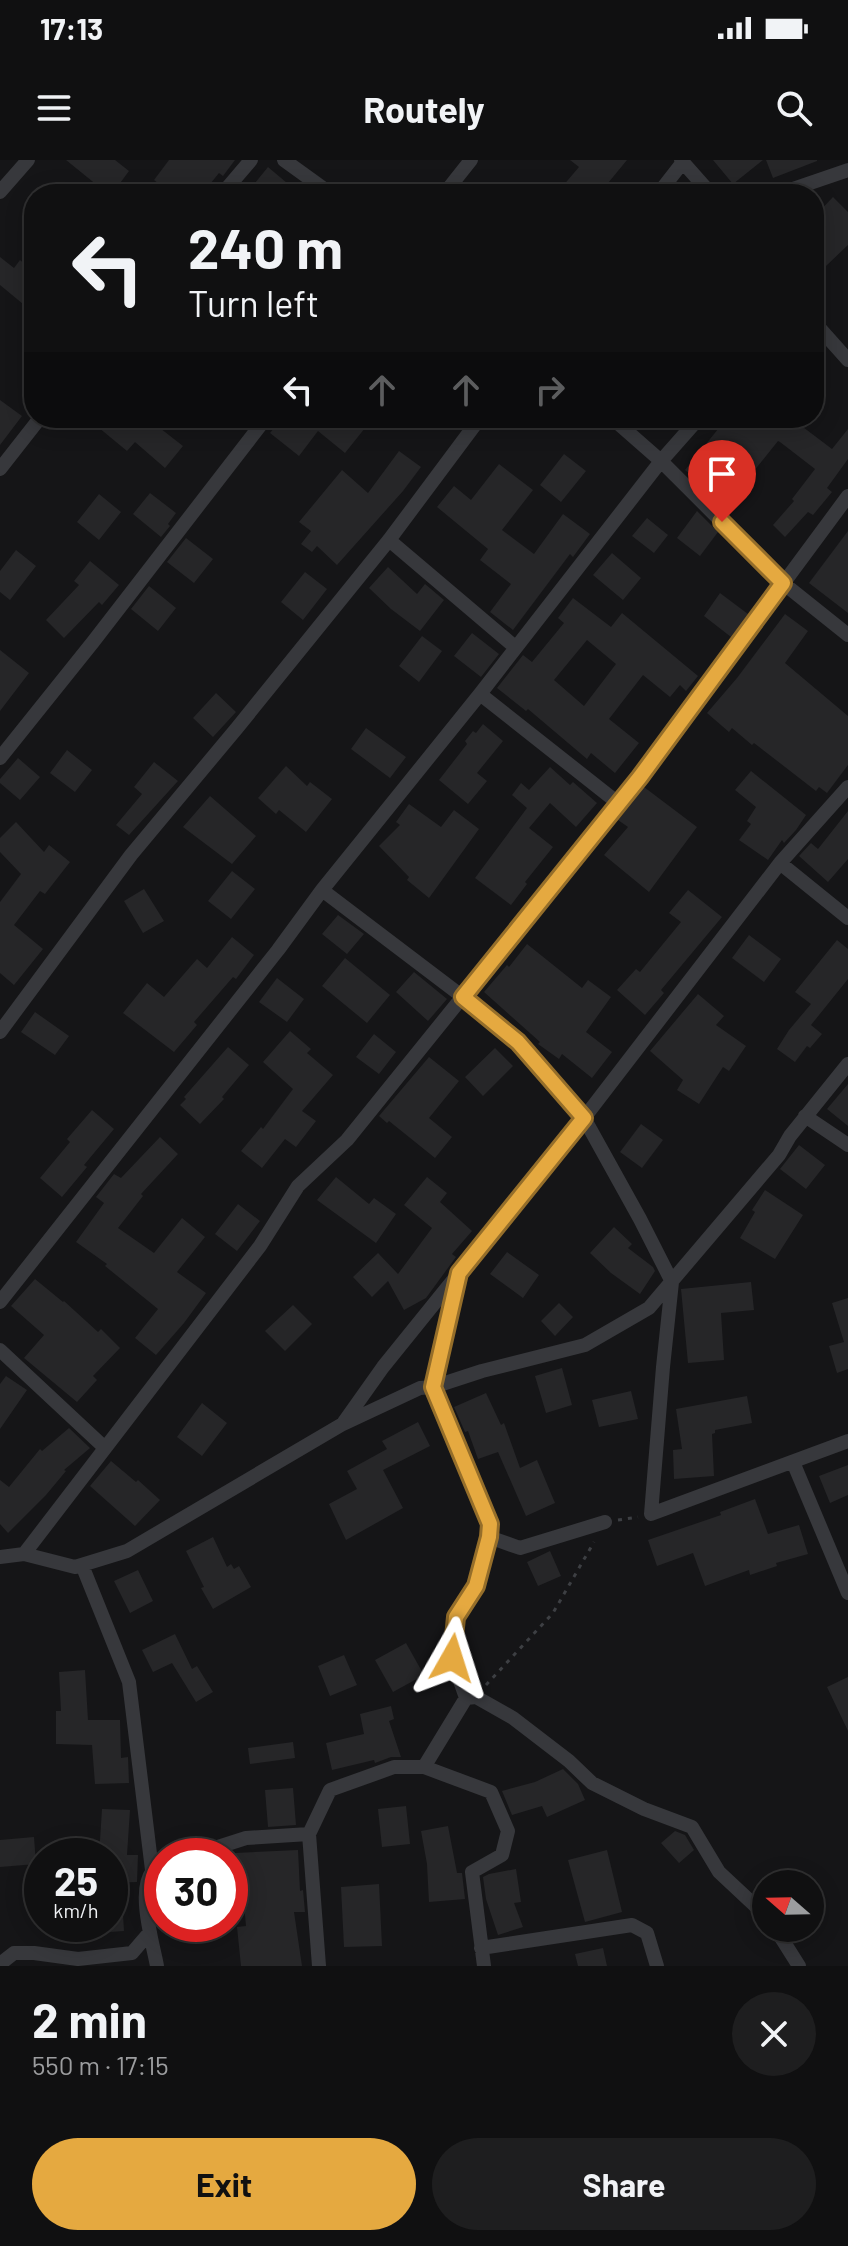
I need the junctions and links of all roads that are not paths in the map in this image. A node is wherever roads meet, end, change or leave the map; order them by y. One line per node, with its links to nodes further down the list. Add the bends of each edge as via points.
1 (28, 160): 13 (street)
2 (251, 160): 7 (street)
3 (284, 160): 8 (street)
4 (471, 160): 9 (street)
5 (682, 161): 10 (street); 11 (street)
6 (848, 170): 12 (street)
7 (231, 184)
8 (317, 184)
9 (452, 184)
10 (665, 184)
11 (702, 184)
12 (807, 184)
13 (0, 192)
14 (824, 332): 15 (street)
15 (847, 356)
16 (32, 428): 22 (street)
17 (258, 428): 29 (street)
18 (473, 428): 24 (street)
19 (623, 428): 21 (street)
20 (690, 428): 21 (street)
21 (661, 461): 25 (street); 27 (street)
22 (0, 469)
23 (848, 496): 25 (street)
24 (389, 540): 27 (street); 36 (street, via 131,855)
25 (783, 583): 26 (street); 31 (street)
26 (848, 635)
27 (515, 647): 28 (street)
28 (480, 694): 31 (street); 33 (street)
29 (0, 758)
30 (848, 787): 32 (street)
31 (618, 803): 35 (street)
32 (780, 863): 34 (street); 39 (street)
33 (322, 890): 35 (street); 43 (street)
34 (848, 918)
35 (463, 997): 39 (street, via 518,1042); 48 (street, via 347,1140 298,1186 260,1246)
36 (0, 1032)
37 (848, 1064): 38 (street)
38 (805, 1116): 40 (street); 42 (street, via 779,1155)
39 (584, 1118): 41 (street); 42 (street)
40 (848, 1145)
41 (459, 1273): 45 (street); 46 (street)
42 (672, 1282): 45 (street, via 649,1308 585,1345); 49 (street, via 651,1514)
43 (0, 1302)
44 (0, 1350): 48 (street)
45 (433, 1387): 46 (street, via 420,1388); 51 (street, via 490,1524)
46 (341, 1425): 54 (street, via 127,1551)
47 (848, 1441): 49 (street)
48 (105, 1448): 52 (street)
49 (793, 1462): 55 (street)
50 (605, 1522): 51 (street, via 520,1548)
51 (489, 1537): 56 (street, via 476,1586 456,1617 452,1658)
52 (24, 1554): 53 (street); 54 (street)
53 (0, 1557)
54 (82, 1565): 59 (street, via 129,1682)
55 (848, 1593)
56 (471, 1697): 57 (street); 61 (street, via 513,1718 592,1783 692,1827 719,1872)
57 (424, 1767): 58 (street, via 394,1767 330,1790); 65 (street, via 491,1792 508,1831 502,1855 472,1872)
58 (309, 1834): 60 (street); 68 (street)
59 (152, 1838)
60 (246, 1838)
61 (752, 1903)
62 (144, 1939): 66 (street, via 132,1953 78,1959 14,1953)
63 (152, 1942): 67 (street)
64 (784, 1942): 71 (street)
65 (481, 1948): 69 (street); 70 (street, via 632,1925 647,1933)
66 (0, 1964)
67 (157, 1966)
68 (319, 1966)
69 (484, 1966)
70 (657, 1966)
71 (799, 1966)

